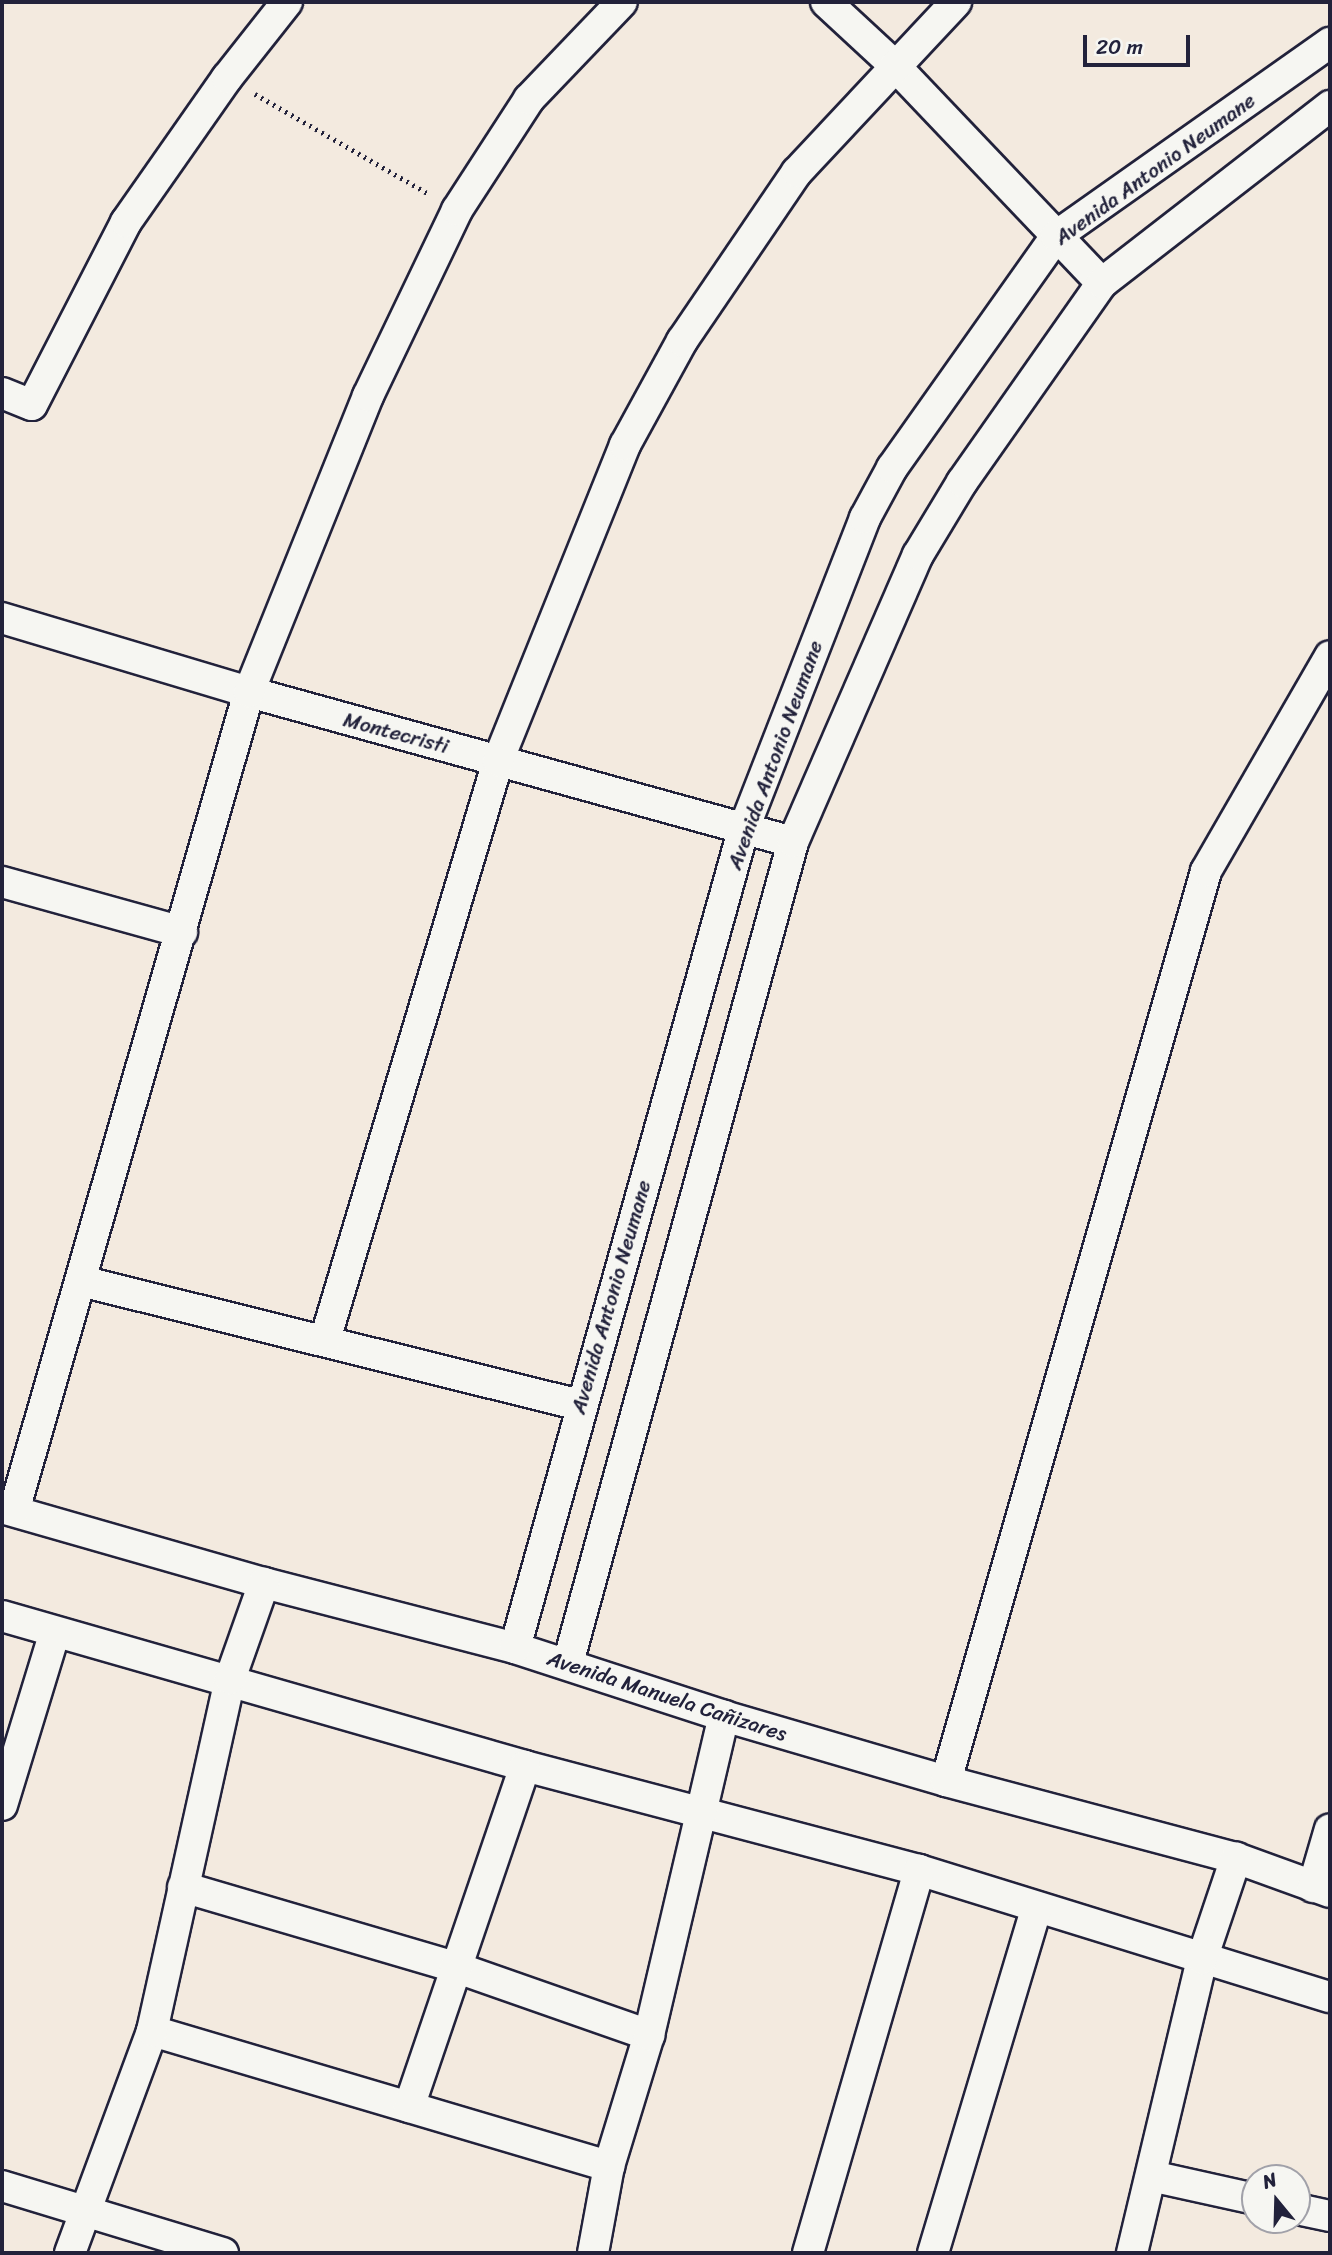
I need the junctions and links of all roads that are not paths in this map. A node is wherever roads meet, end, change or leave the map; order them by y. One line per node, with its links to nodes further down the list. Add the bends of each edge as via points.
1 (287, 2): 10 (street, via 227,78 127,222 32,405)
2 (622, 2): 13 (street, via 529,99 457,210 368,396)
3 (825, 2): 6 (street)
4 (956, 2): 6 (street)
5 (1330, 43): 8 (street, Avenida Antonio Neumane)
6 (895, 66): 8 (street); 14 (street, via 797,172 682,341 625,445)
7 (1330, 106): 9 (street)
8 (1056, 236): 9 (street); 15 (street, Avenida Antonio Neumane, via 892,468 864,518)
9 (1102, 283): 16 (street, via 962,482 918,555)
10 (2, 393)
11 (2, 618): 13 (street, Montecristi)
12 (1330, 656): 31 (street, via 1206,871)
13 (249, 692): 14 (street, Montecristi); 18 (street)
14 (498, 761): 15 (street, Montecristi); 20 (street)
15 (743, 831): 16 (street, Montecristi); 21 (street, Avenida Antonio Neumane)
16 (793, 842): 27 (street)
17 (2, 883): 18 (street)
18 (182, 932): 19 (street)
19 (81, 1281): 20 (street); 22 (street)
20 (324, 1340): 21 (street)
21 (580, 1405): 26 (street, Avenida Antonio Neumane)
22 (8, 1509): 23 (street, Avenida Manuela Cañizares)
23 (259, 1596): 26 (street, Avenida Manuela Cañizares); 28 (street)
24 (2, 1616): 25 (street)
25 (55, 1632): 28 (street); 33 (street)
26 (515, 1648): 27 (street, Avenida Manuela Cañizares)
27 (568, 1663): 29 (street, Avenida Manuela Cañizares)
28 (234, 1668): 30 (street); 37 (street)
29 (724, 1716): 31 (street, Avenida Manuela Cañizares); 32 (street)
30 (525, 1766): 32 (street); 41 (street)
31 (946, 1781): 35 (street, Avenida Manuela Cañizares)
32 (700, 1804): 36 (street); 44 (street)
33 (2, 1805)
34 (1330, 1829): 38 (street)
35 (1236, 1857): 38 (street, Avenida Manuela Cañizares); 40 (street)
36 (919, 1870): 39 (street); 56 (street)
37 (184, 1887): 41 (street); 43 (street)
38 (1322, 1889)
39 (1037, 1907): 40 (street); 57 (street)
40 (1205, 1950): 42 (street); 47 (street)
41 (456, 1967): 44 (street); 45 (street)
42 (1330, 1997)
43 (152, 2031): 45 (street); 50 (street)
44 (649, 2035): 46 (street)
45 (410, 2107): 46 (street)
46 (609, 2166): 55 (street)
47 (1151, 2176): 49 (street); 58 (street)
48 (2, 2186): 50 (street)
49 (1241, 2196)
50 (83, 2211): 53 (street); 54 (street)
51 (1311, 2212): 52 (street)
52 (1330, 2216)
53 (69, 2253)
54 (223, 2253)
55 (593, 2253)
56 (808, 2253)
57 (933, 2253)
58 (1132, 2253)

